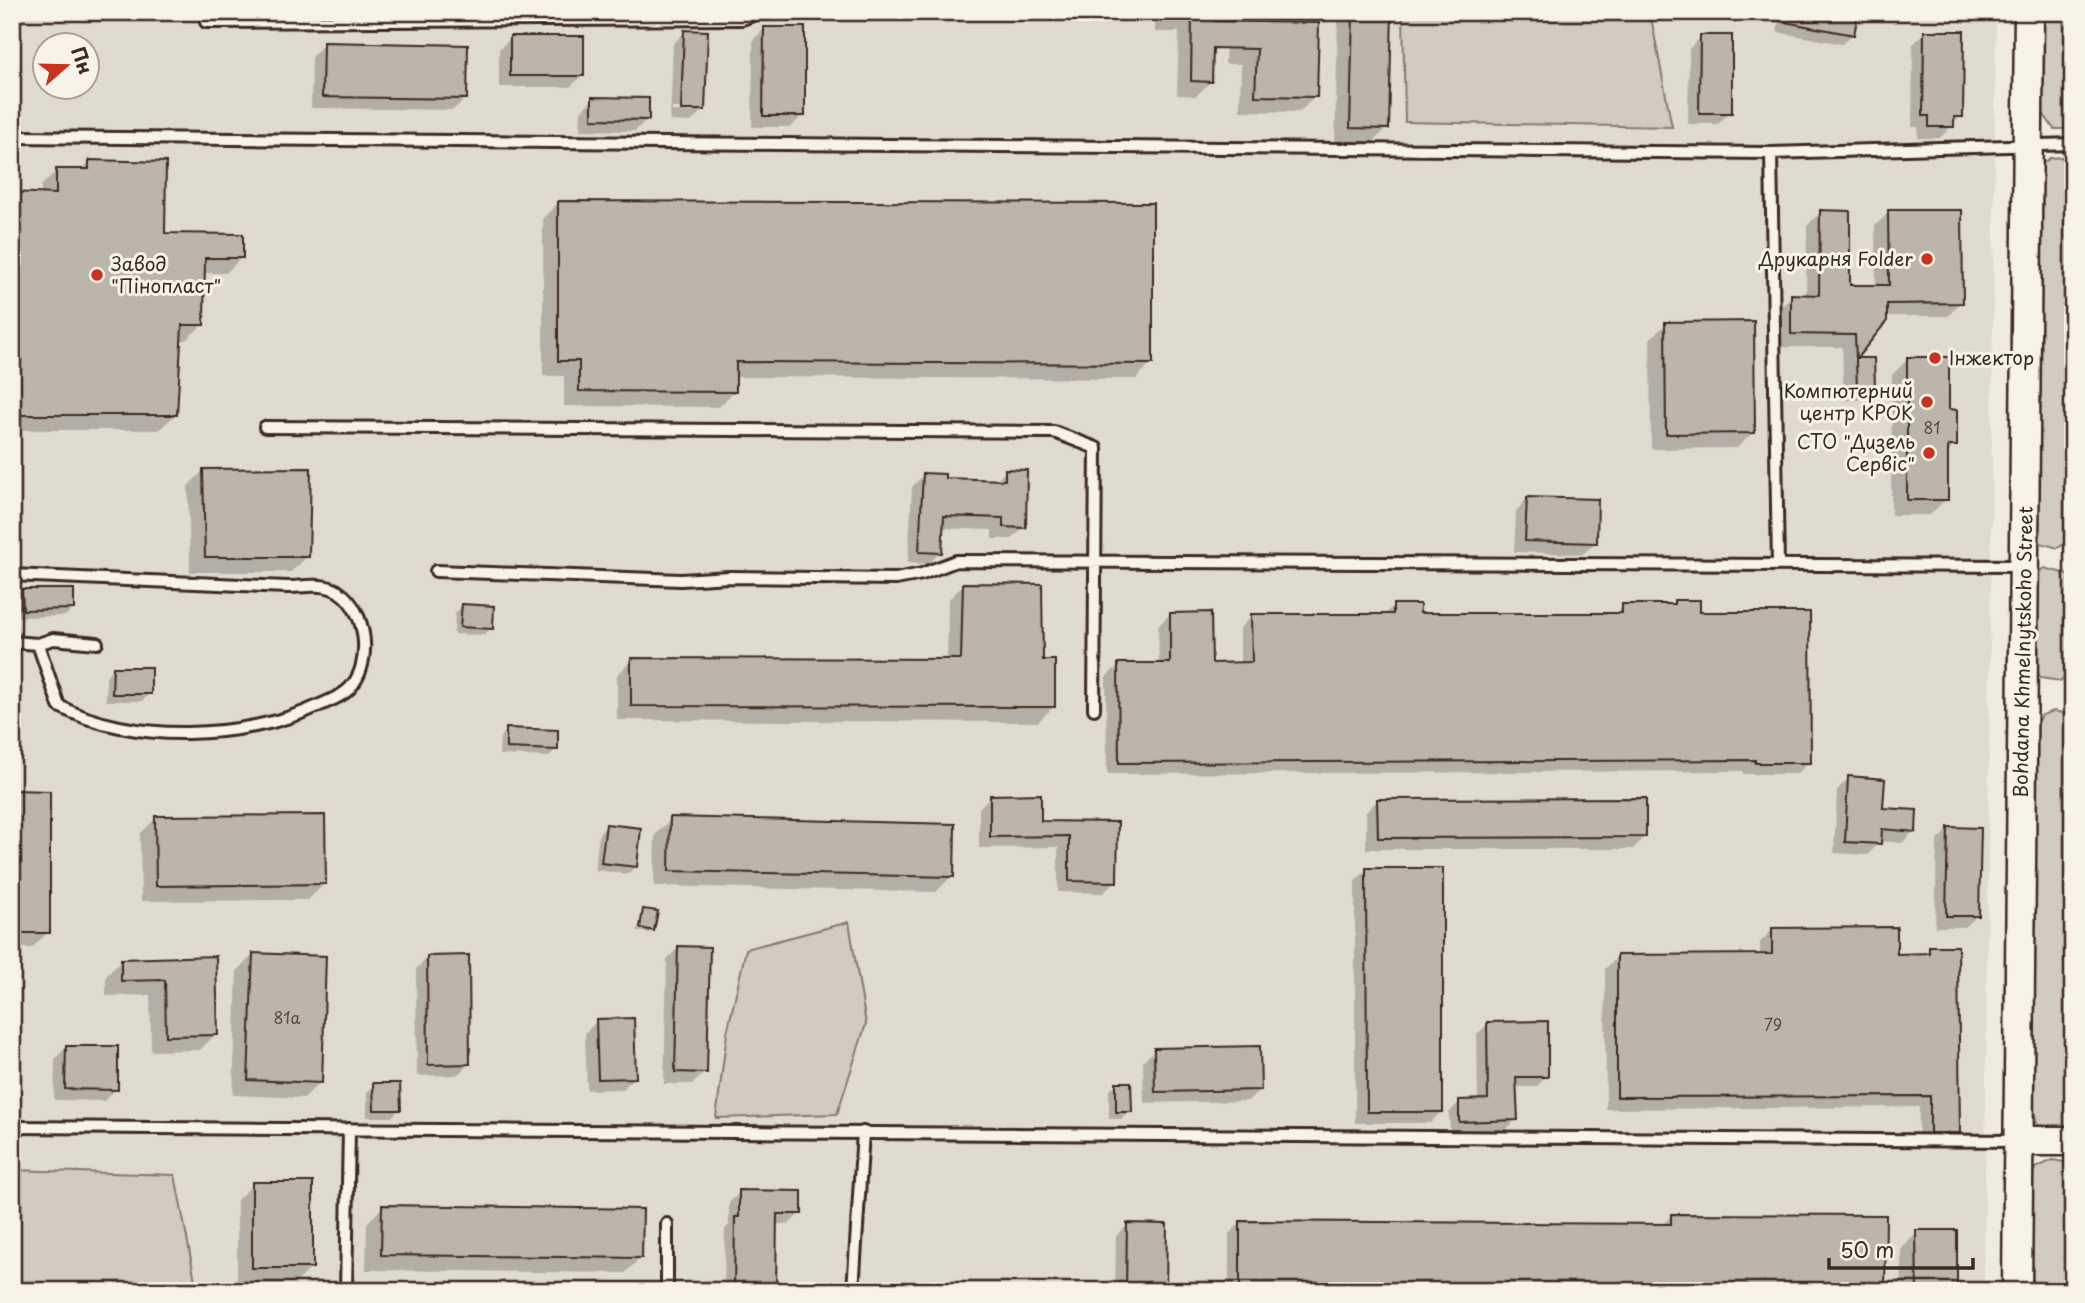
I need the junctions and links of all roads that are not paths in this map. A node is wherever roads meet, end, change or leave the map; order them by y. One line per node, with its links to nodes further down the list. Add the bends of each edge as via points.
1 (761, 12): 3 (lane, via 742,19)
2 (2029, 12): 6 (street, Bohdana Khmelnytskoho Street)
3 (206, 22)
4 (12, 137): 7 (lane)
5 (2073, 145): 6 (lane)
6 (2028, 146): 7 (lane); 11 (street, Bohdana Khmelnytskoho Street)
7 (1771, 153): 10 (lane)
8 (265, 427): 9 (lane, via 1054,432 1096,447)
9 (1095, 561): 10 (lane); 12 (lane, via 956,561 896,579 681,580); 17 (lane)
10 (1778, 565): 11 (lane)
11 (2024, 566): 21 (street, Bohdana Khmelnytskoho Street)
12 (436, 571)
13 (12, 575): 16 (lane, via 323,586 338,591 350,603 365,646 361,670 350,689 338,697 299,715 215,732 135,728 77,715 59,706)
14 (12, 642): 16 (lane)
15 (97, 643): 16 (lane, via 53,639)
16 (38, 644)
17 (1094, 709)
18 (12, 1127): 19 (lane)
19 (349, 1129): 20 (lane); 24 (lane)
20 (863, 1132): 21 (lane); 27 (lane)
21 (2019, 1141): 22 (street); 28 (street, Bohdana Khmelnytskoho Street)
22 (2073, 1141)
23 (667, 1224): 26 (lane)
24 (346, 1291)
25 (637, 1291): 26 (lane)
26 (668, 1291)
27 (853, 1291)
28 (2017, 1291)

